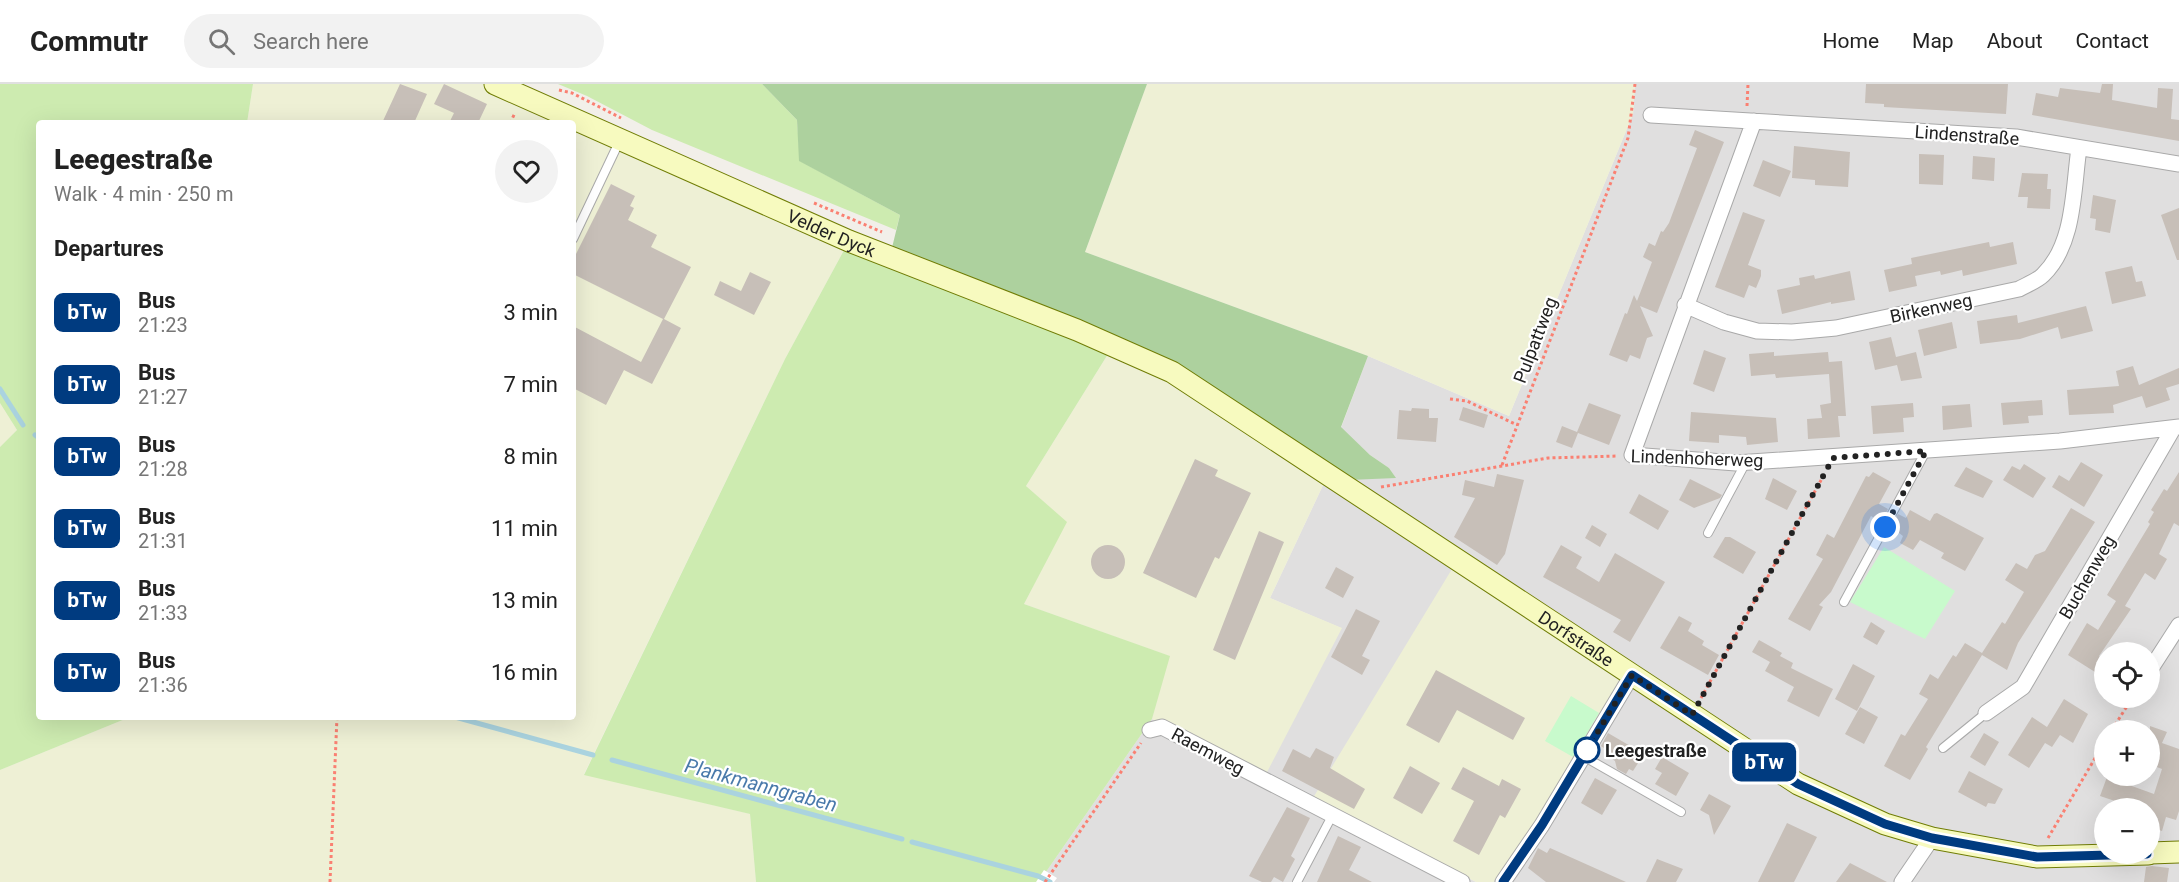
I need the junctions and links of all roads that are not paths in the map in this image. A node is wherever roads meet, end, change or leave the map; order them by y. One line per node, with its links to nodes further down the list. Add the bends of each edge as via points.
1 (495, 84): 4 (main road, Velder Dyck)
2 (1651, 115): 3 (street, Lindenstraße)
3 (1754, 121): 5 (street, Lindenstraße, via 2016,137); 8 (street)
4 (621, 139): 7 (lane); 9 (main road, Velder Dyck, via 849,241 1077,330)
5 (2079, 148): 6 (street, Lindenstraße); 8 (street, Birkenweg, via 2065,239 2042,276 2019,289 1836,328 1792,332 1757,331)
6 (2179, 164)
7 (576, 233)
8 (1686, 305): 12 (street, Lindenhoherweg, via 1632,455)
9 (1172, 372): 17 (main road, Dorfstraße)
10 (2176, 428): 11 (street, Lindenhoherweg); 18 (street, Buchenweg, via 2022,687)
11 (1926, 451): 12 (street, Lindenhoherweg); 14 (lane)
12 (1746, 462): 13 (lane)
13 (1708, 533)
14 (1844, 602)
15 (2179, 625): 16 (street)
16 (2160, 654)
17 (1632, 675): 21 (street); 24 (main road, Dorfstraße, via 1798,784 1885,824)
18 (1986, 713): 20 (lane)
19 (1150, 730): 23 (street, Raemweg, via 1162,727)
20 (1943, 748)
21 (1583, 756): 22 (lane); 30 (street)
22 (1681, 812)
23 (1332, 816): 28 (lane); 29 (street, Raemweg)
24 (1932, 838): 27 (main road, Dorfstraße, via 2037,857); 31 (street)
25 (2179, 852): 26 (main road, Dorfstraße)
26 (2160, 853)
27 (2094, 855)
28 (1297, 882)
29 (1461, 882)
30 (1503, 882)
31 (1902, 882)

